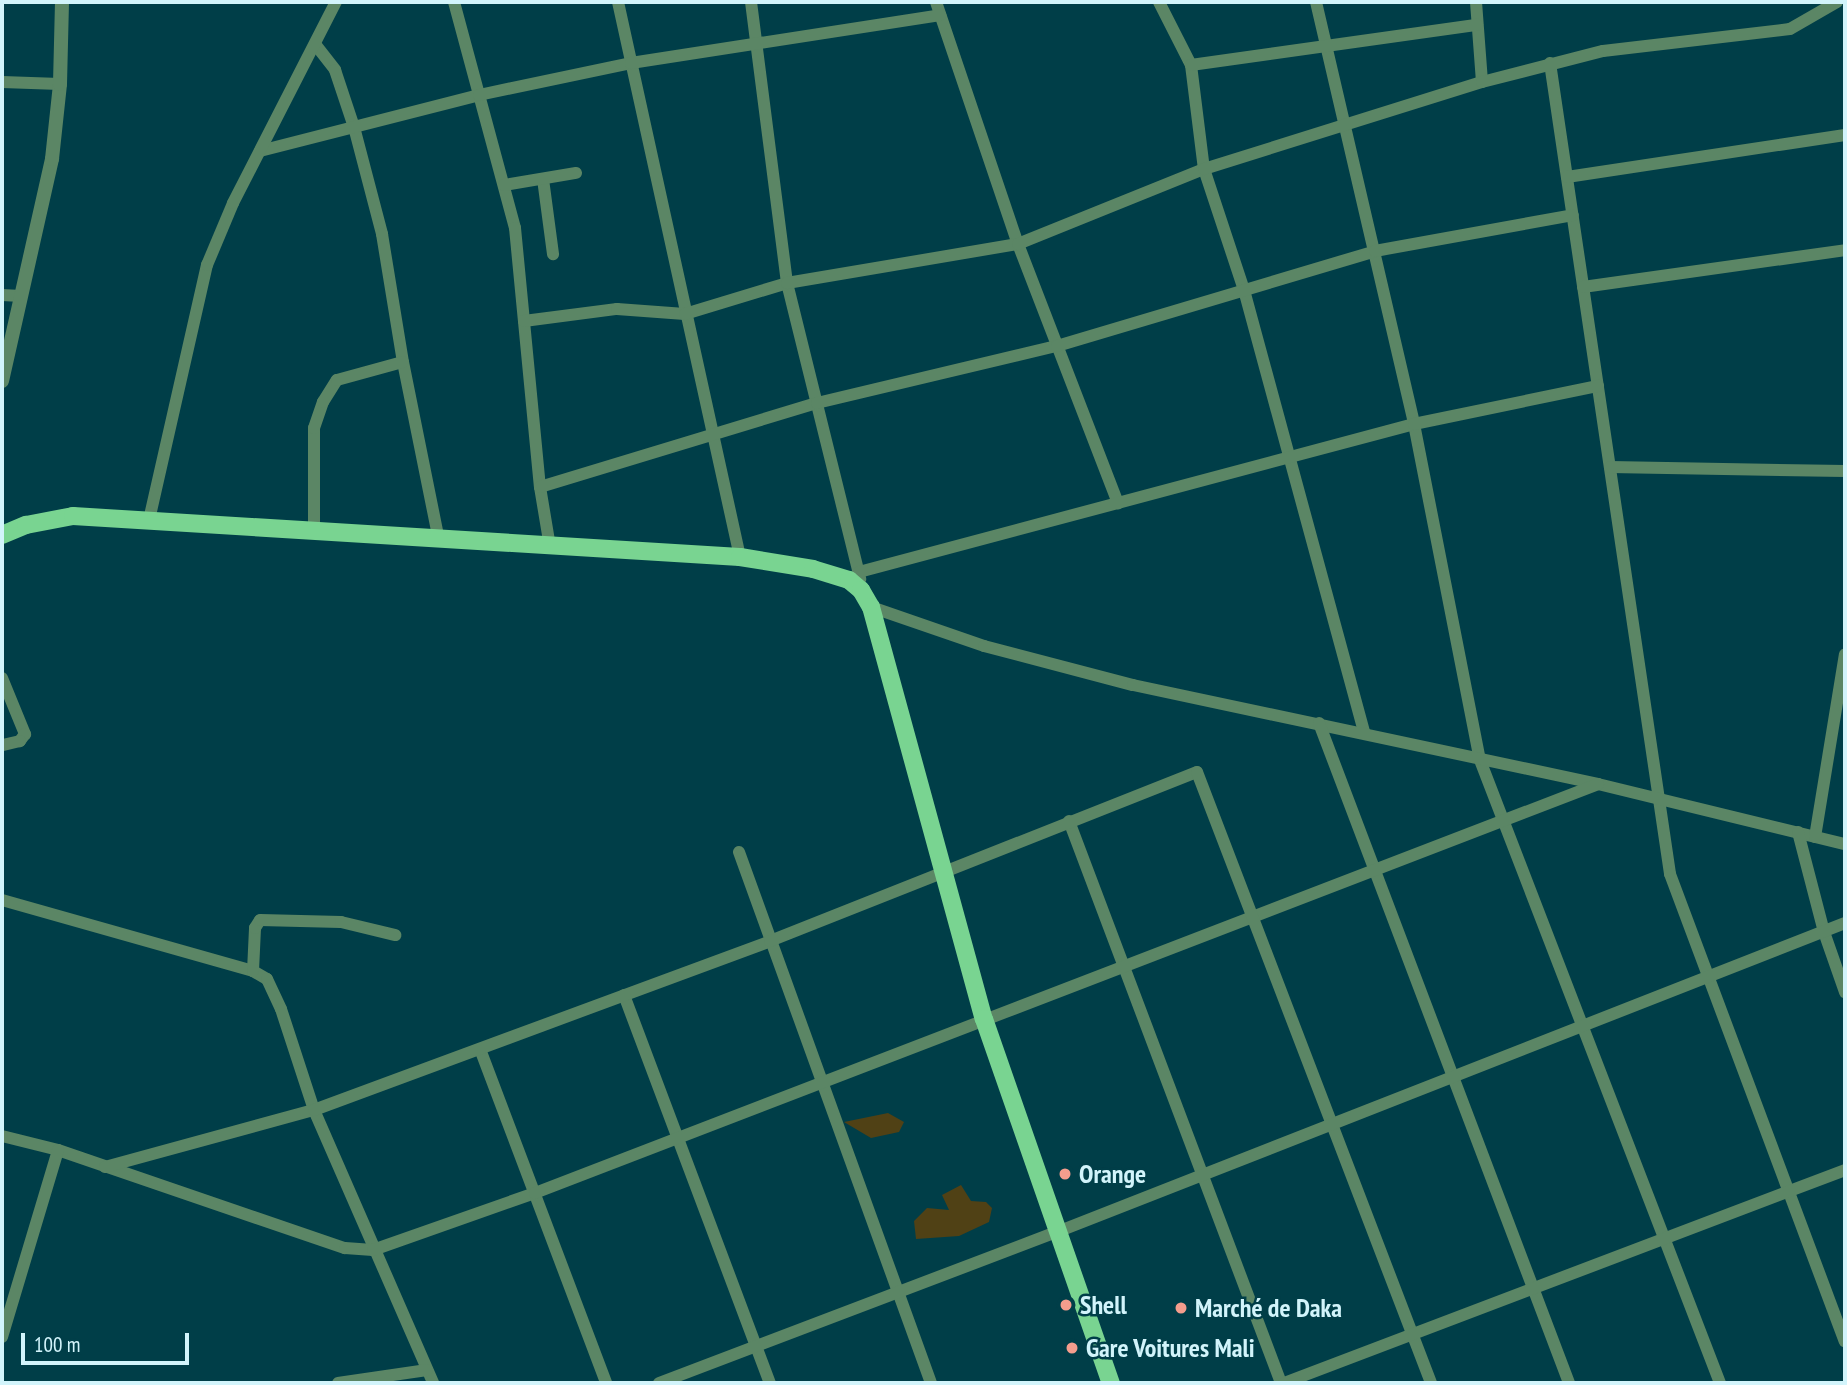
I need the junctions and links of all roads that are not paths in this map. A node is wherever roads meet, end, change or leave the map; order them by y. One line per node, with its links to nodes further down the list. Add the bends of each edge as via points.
1 (63, 2): 20 (street)
2 (336, 2): 13 (street)
3 (454, 2): 21 (street)
4 (618, 2): 15 (street)
5 (751, 2): 12 (street)
6 (1158, 2): 17 (street)
7 (1316, 2): 14 (street)
8 (1476, 2): 11 (street)
9 (1837, 2): 16 (street, via 1790,29 1603,51)
10 (938, 8): 12 (street); 32 (street)
11 (1478, 25): 14 (street); 19 (street)
12 (756, 42): 15 (street); 36 (street)
13 (315, 44): 23 (street, via 335,70); 25 (street)
14 (1327, 47): 17 (street); 22 (street)
15 (631, 63): 21 (street); 41 (street)
16 (1550, 63): 19 (street); 28 (street)
17 (1191, 65): 26 (street)
18 (2, 82): 20 (street)
19 (1482, 82): 22 (street)
20 (60, 84): 40 (street, via 52,159)
21 (479, 95): 23 (street); 30 (street)
22 (1345, 124): 26 (street); 34 (street)
23 (354, 127): 25 (street); 44 (street, via 382,234)
24 (1845, 135): 28 (street)
25 (260, 151): 55 (street, via 207,265)
26 (1204, 169): 32 (street); 38 (street)
27 (576, 173): 29 (street)
28 (1567, 177): 31 (street)
29 (543, 179): 30 (street); 35 (street)
30 (504, 185): 42 (street, via 515,228)
31 (1573, 215): 34 (street); 37 (street)
32 (1018, 244): 36 (street); 43 (street)
33 (1845, 250): 37 (street)
34 (1375, 251): 38 (street); 48 (street)
35 (553, 254)
36 (787, 283): 41 (street); 47 (street)
37 (1583, 287): 46 (street)
38 (1244, 290): 43 (street); 50 (street)
39 (2, 295): 40 (street)
40 (21, 296): 45 (street)
41 (685, 314): 42 (street, via 617,309); 49 (street)
42 (524, 321): 53 (street)
43 (1057, 346): 47 (street); 54 (street)
44 (403, 362): 56 (street, via 337,380 323,402 314,428); 58 (street)
45 (2, 381)
46 (1598, 386): 48 (street); 51 (street)
47 (817, 403): 49 (street); 61 (street)
48 (1414, 424): 50 (street); 68 (street)
49 (712, 435): 53 (street); 60 (street)
50 (1291, 457): 54 (street); 66 (street)
51 (1610, 467): 52 (street); 70 (street)
52 (1845, 471)
53 (540, 487): 59 (street)
54 (1118, 503): 61 (street)
55 (149, 520): 56 (main road); 57 (main road, via 73,516)
56 (314, 532): 58 (main road)
57 (2, 535)
58 (439, 540): 59 (main road)
59 (550, 547): 60 (main road)
60 (740, 557): 61 (main road)
61 (860, 581): 62 (main road)
62 (871, 607): 65 (street, via 984,646 1133,685); 78 (main road)
63 (1845, 654): 74 (street)
64 (2, 678): 67 (street, via 25,734 20,741)
65 (1320, 723): 66 (street); 77 (street)
66 (1364, 733): 68 (street)
67 (2, 744)
68 (1480, 760): 69 (street); 72 (street)
69 (1598, 784): 70 (street); 72 (street)
70 (1659, 798): 73 (street); 87 (street, via 1670,874)
71 (1069, 821): 78 (street); 80 (street, via 1197,772); 85 (street)
72 (1502, 821): 77 (street); 91 (street)
73 (1798, 832): 74 (street); 82 (street)
74 (1815, 837): 75 (street)
75 (1845, 844)
76 (739, 852): 84 (street)
77 (1375, 870): 80 (street); 93 (street)
78 (942, 873): 84 (street); 90 (main road)
79 (2, 900): 86 (street)
80 (1252, 916): 85 (street); 96 (street)
81 (1845, 923): 82 (street)
82 (1824, 932): 87 (street); 88 (street)
83 (395, 935): 86 (street, via 341,922 260,920 255,928)
84 (770, 941): 89 (street); 94 (street)
85 (1124, 965): 90 (street); 102 (street)
86 (253, 971): 95 (street, via 267,979 281,1009)
87 (1709, 977): 91 (street); 103 (street)
88 (1845, 992)
89 (624, 995): 92 (street); 98 (street)
90 (984, 1019): 94 (street); 105 (main road)
91 (1581, 1027): 93 (street); 106 (street)
92 (480, 1049): 95 (street); 104 (street)
93 (1453, 1077): 96 (street); 108 (street)
94 (822, 1083): 98 (street); 109 (street)
95 (314, 1111): 100 (street); 107 (street)
96 (1332, 1125): 102 (street); 110 (street)
97 (2, 1136): 99 (street)
98 (678, 1138): 104 (street); 113 (street)
99 (58, 1150): 100 (street); 111 (street)
100 (105, 1167): 107 (street, via 345,1248)
101 (1845, 1170): 103 (street)
102 (1203, 1175): 105 (street); 122 (street)
103 (1789, 1191): 106 (street); 112 (street)
104 (535, 1194): 107 (street); 117 (street)
105 (1057, 1232): 109 (street); 121 (main road)
106 (1663, 1238): 108 (street); 125 (street)
107 (373, 1250): 114 (street)
108 (1533, 1289): 110 (street); 124 (street)
109 (898, 1293): 113 (street); 120 (street)
110 (1412, 1335): 122 (street); 123 (street)
111 (2, 1337)
112 (1845, 1340)
113 (756, 1347): 118 (street); 119 (street)
114 (427, 1370): 115 (street); 116 (street)
115 (338, 1383)
116 (433, 1383)
117 (606, 1383)
118 (659, 1383)
119 (769, 1383)
120 (931, 1383)
121 (1111, 1383)
122 (1282, 1383)
123 (1431, 1383)
124 (1569, 1383)
125 (1720, 1383)

